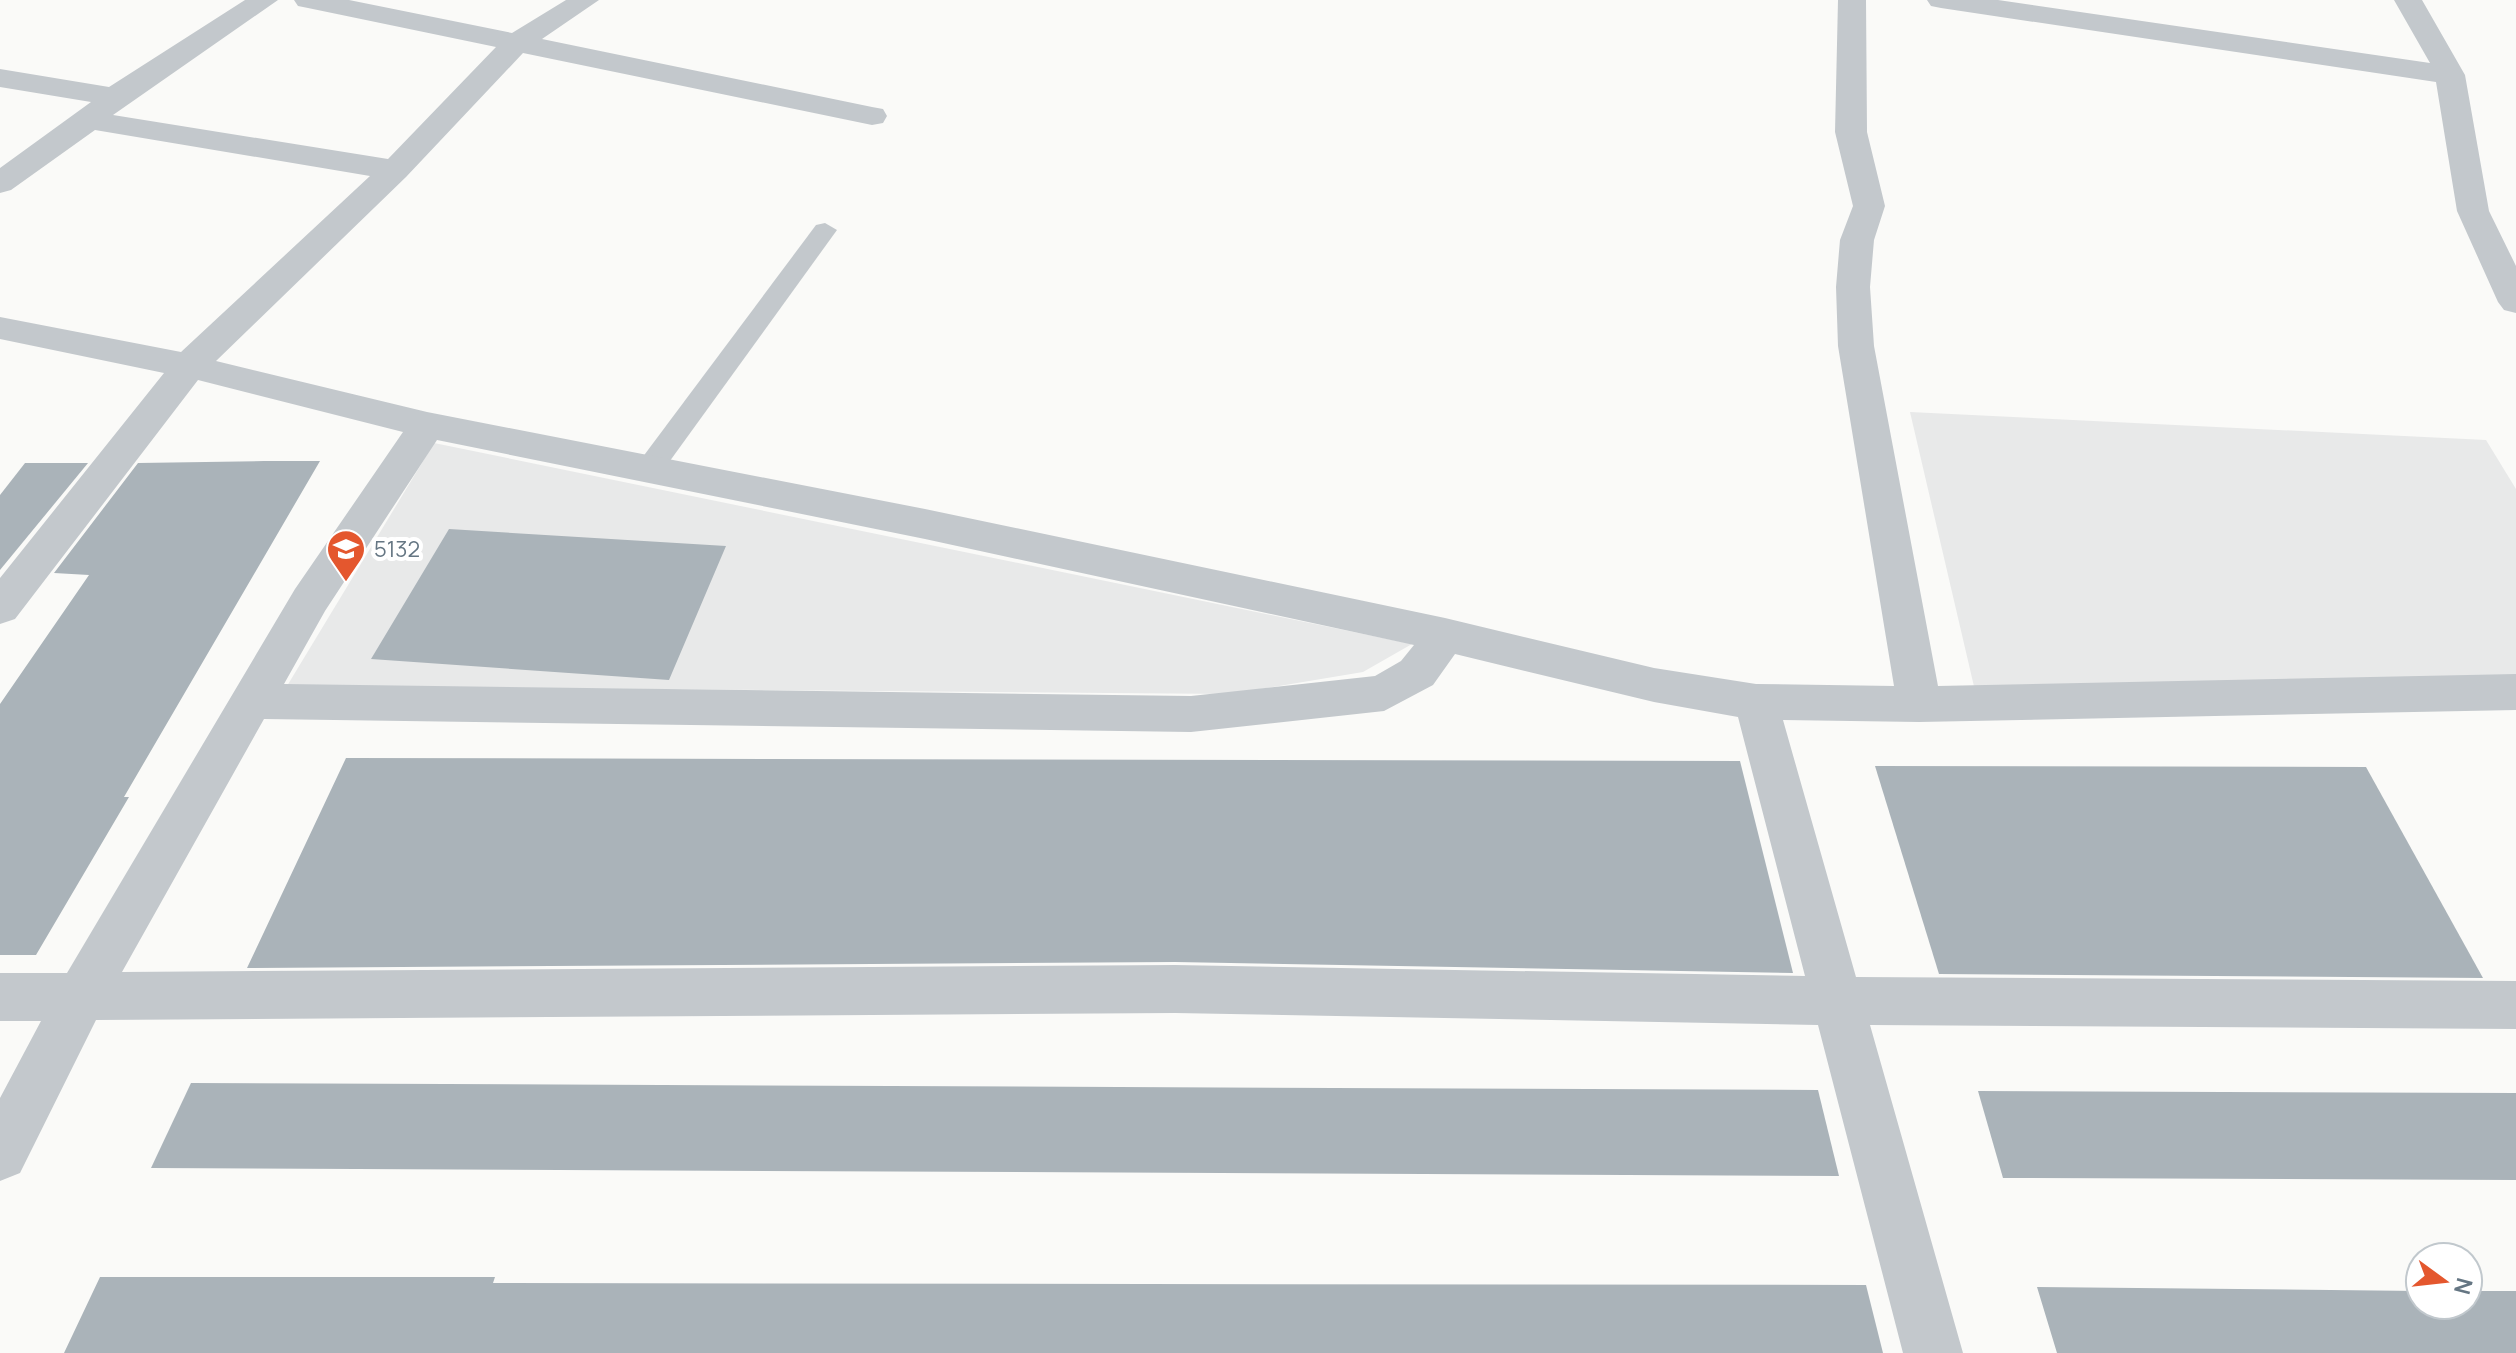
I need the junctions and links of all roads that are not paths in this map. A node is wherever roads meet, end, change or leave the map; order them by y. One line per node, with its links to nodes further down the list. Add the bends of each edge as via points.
1 (264, 0): 11 (street)
2 (308, 0): 7 (street)
3 (585, 0): 8 (street)
4 (1852, 0): 28 (street, via 1851,132 1869,206 1857,240 1856,346)
5 (1941, 0): 9 (street)
6 (2408, 0): 9 (street)
7 (398, 8): 8 (street)
8 (515, 44): 12 (street); 14 (street)
9 (2450, 75): 17 (street, via 2473,211)
10 (0, 78): 11 (street)
11 (114, 97): 13 (street)
12 (872, 116)
13 (89, 120): 14 (street); 15 (street)
14 (395, 170): 20 (street)
15 (0, 183)
16 (825, 230): 22 (lane)
17 (2502, 238): 18 (street)
18 (2516, 302)
19 (0, 328): 20 (street)
20 (189, 366): 21 (street); 23 (street)
21 (427, 425): 22 (street); 26 (street, via 310,600)
22 (649, 469): 24 (street)
23 (0, 608)
24 (1445, 635): 26 (street, via 1417,673 1384,693 1191,714); 27 (street, via 1654,685)
25 (2516, 692): 28 (street)
26 (254, 701): 30 (street)
27 (1756, 702): 28 (street); 31 (street)
28 (1919, 704)
29 (0, 997): 30 (street)
30 (80, 998): 31 (street, via 1175,989); 33 (street)
31 (1839, 1001): 32 (street); 34 (street)
32 (2516, 1005)
33 (0, 1154)
34 (1933, 1353)

